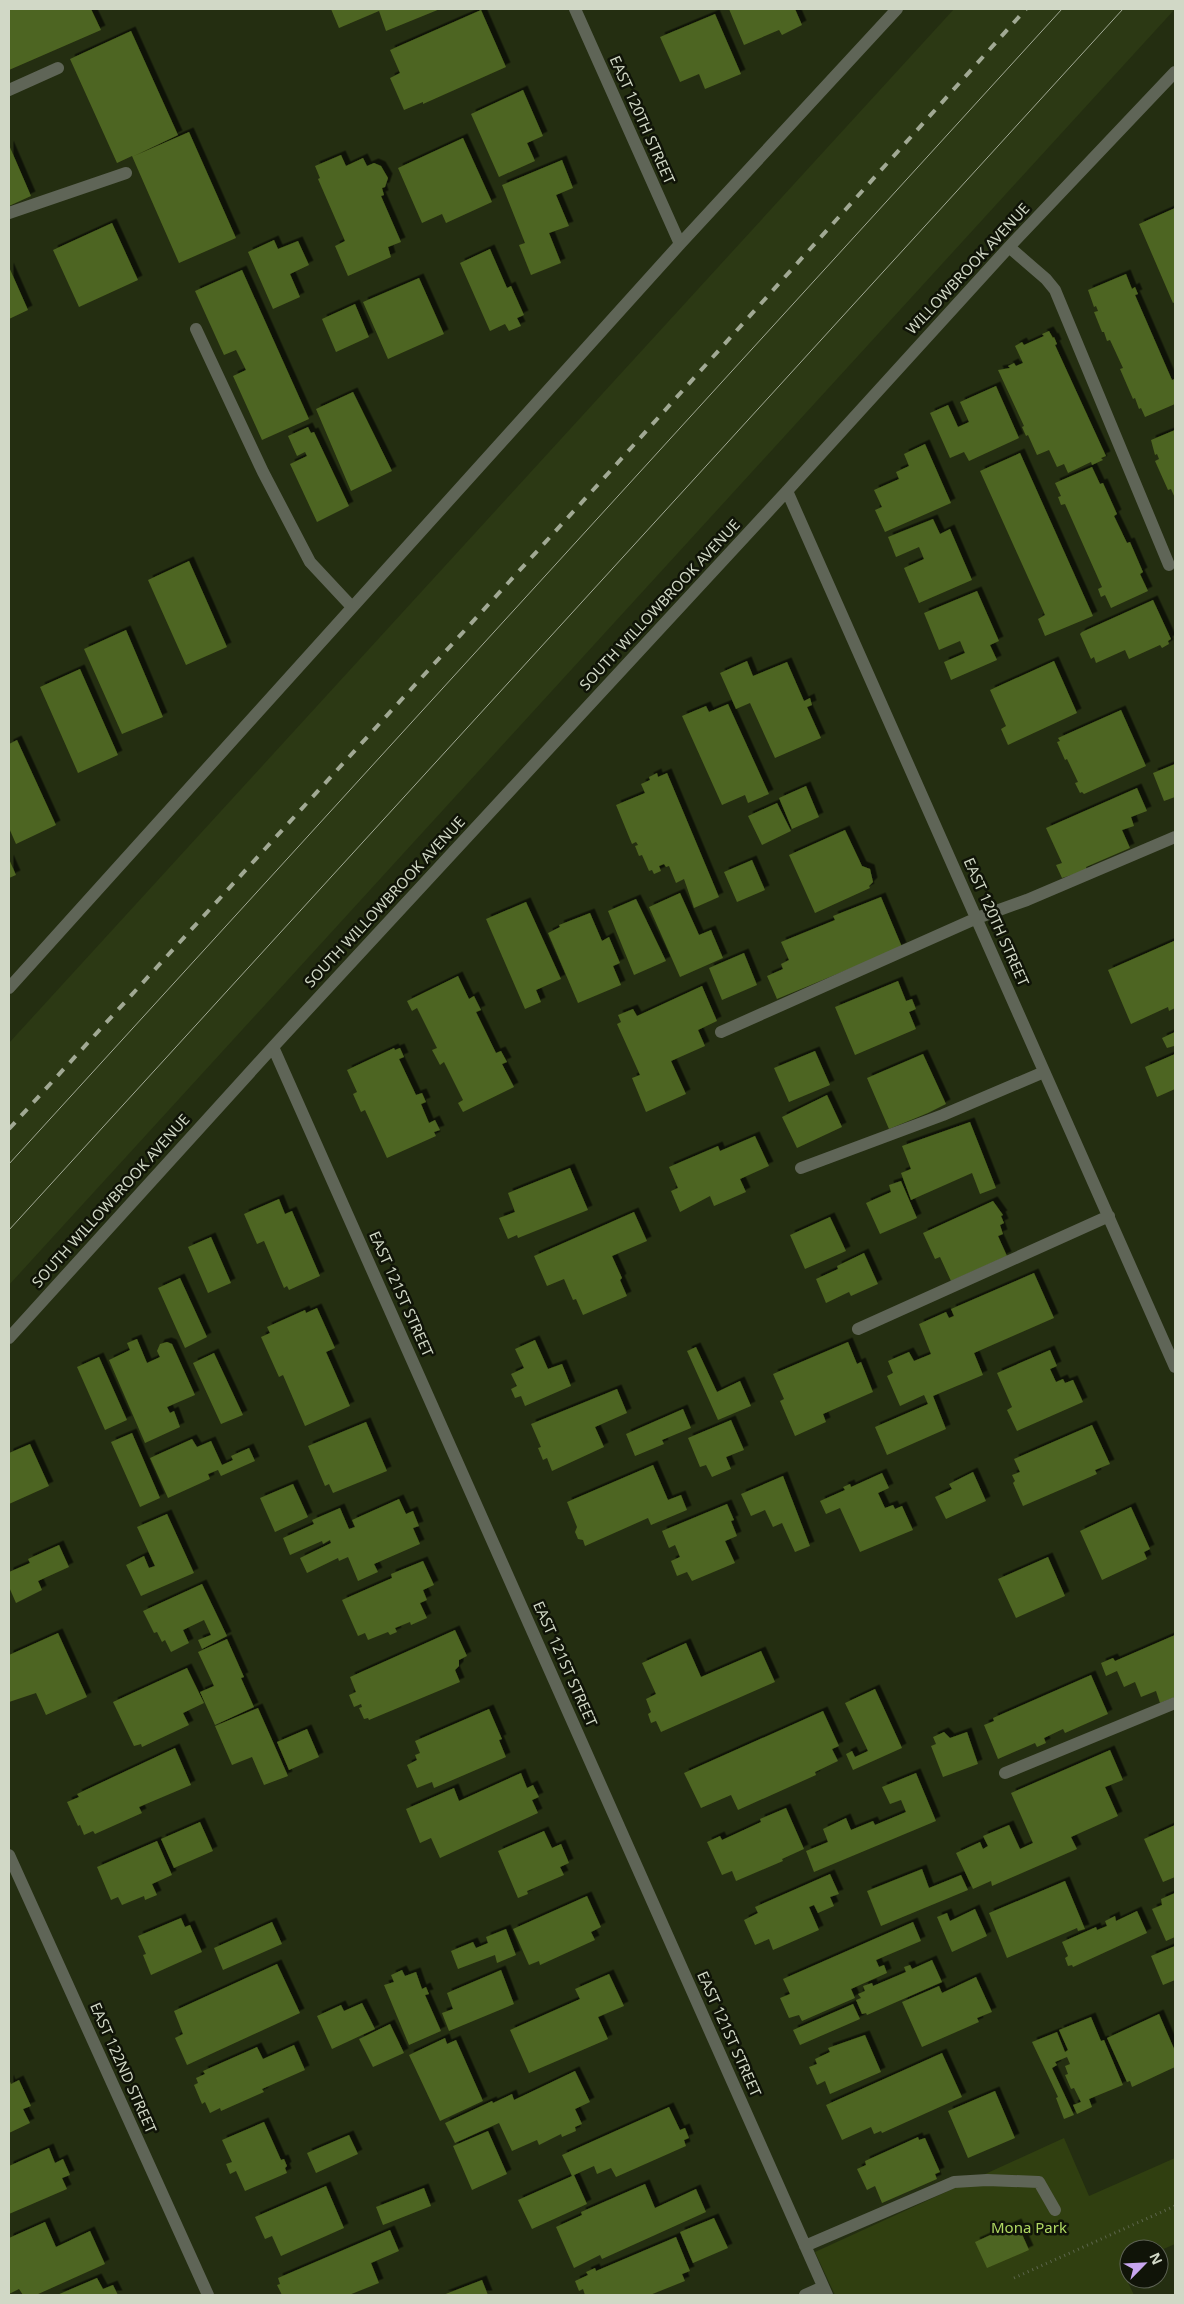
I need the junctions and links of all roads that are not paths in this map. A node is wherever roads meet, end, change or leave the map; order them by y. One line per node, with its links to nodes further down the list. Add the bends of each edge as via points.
1 (574, 9): 8 (street, EAST 120TH STREET)
2 (897, 9): 8 (street)
3 (58, 68): 5 (street)
4 (1175, 72): 9 (street, WILLOWBROOK AVENUE)
5 (9, 90)
6 (126, 173): 7 (street)
7 (9, 213)
8 (680, 244): 13 (street)
9 (1009, 247): 11 (street, WILLOWBROOK AVENUE); 12 (street, via 1055,290)
10 (196, 329): 13 (street, via 263,472 310,562)
11 (787, 491): 15 (street, EAST 120TH STREET); 18 (street, SOUTH WILLOWBROOK AVENUE)
12 (1169, 565)
13 (352, 607): 16 (street)
14 (1175, 837): 15 (street)
15 (977, 918): 17 (street); 19 (street, EAST 120TH STREET)
16 (9, 988)
17 (722, 1032)
18 (273, 1047): 23 (street, SOUTH WILLOWBROOK AVENUE); 29 (street, EAST 121ST STREET)
19 (1044, 1072): 20 (street, via 943,1115); 21 (street, EAST 120TH STREET)
20 (801, 1168)
21 (1109, 1216): 22 (street); 24 (street, EAST 120TH STREET)
22 (858, 1329)
23 (9, 1338)
24 (1175, 1367)
25 (1175, 1704): 26 (street)
26 (1005, 1773)
27 (9, 1854): 31 (street, EAST 122ND STREET)
28 (1055, 2210): 29 (street, via 1040,2182 954,2182)
29 (805, 2246): 30 (street, EAST 121ST STREET)
30 (825, 2291): 32 (street)
31 (208, 2295)
32 (805, 2295)

